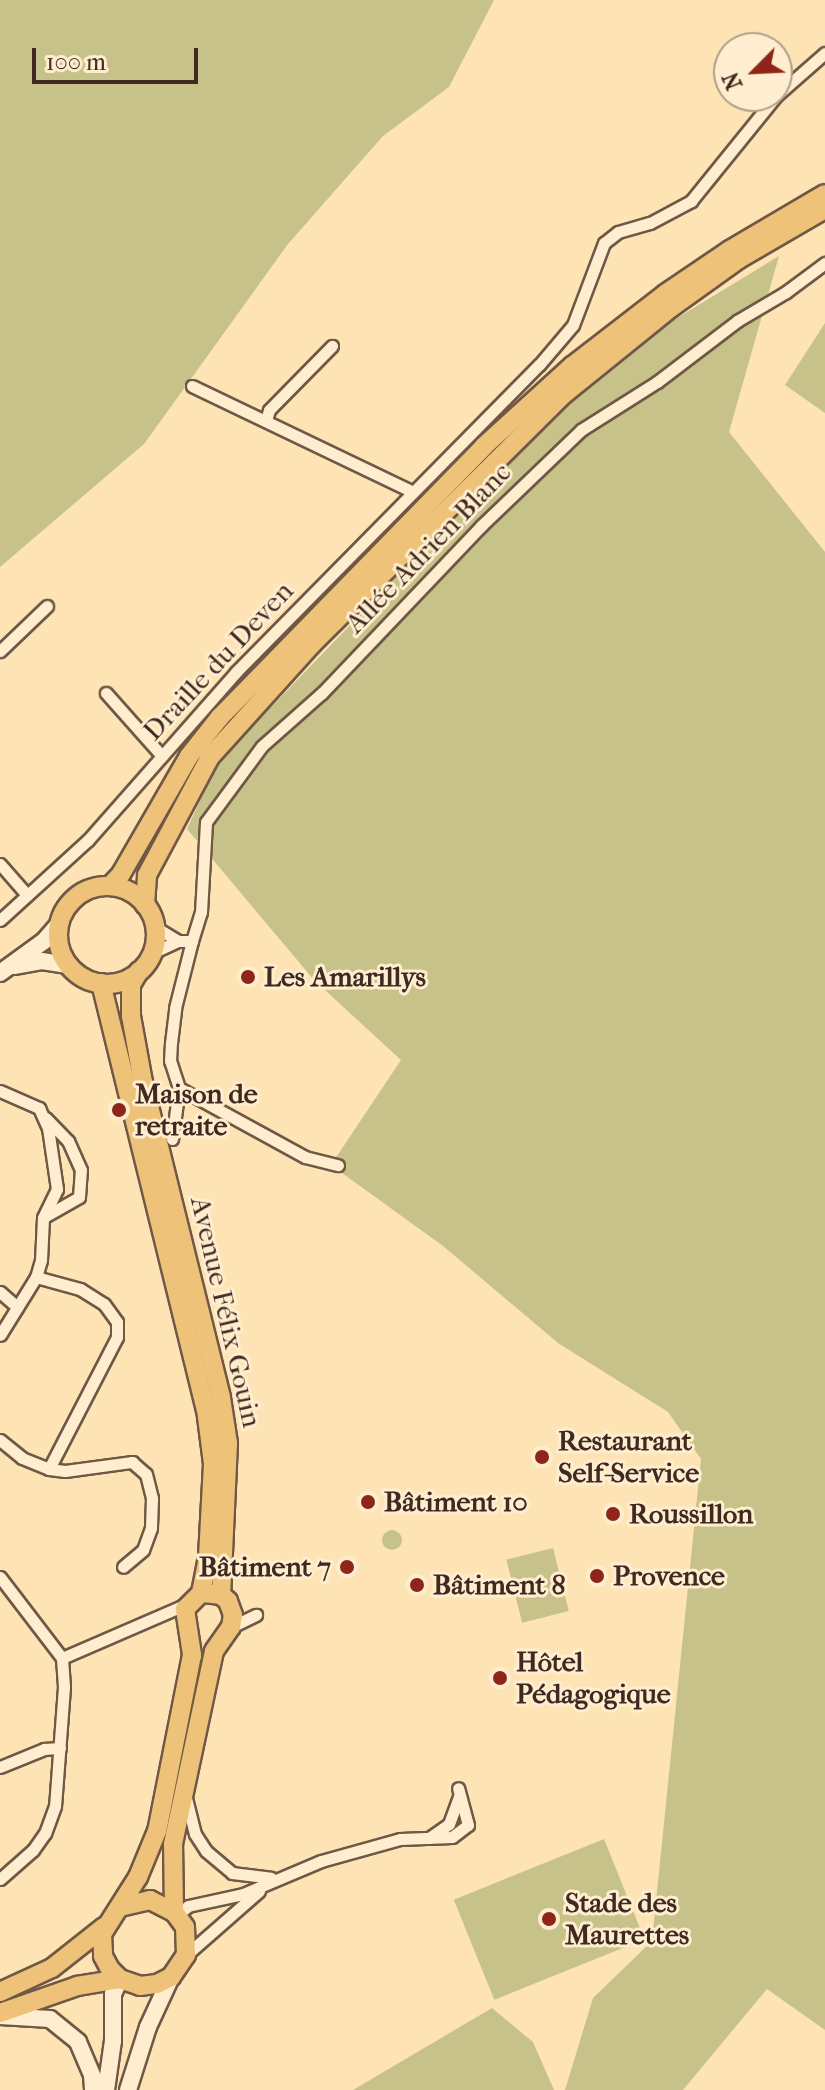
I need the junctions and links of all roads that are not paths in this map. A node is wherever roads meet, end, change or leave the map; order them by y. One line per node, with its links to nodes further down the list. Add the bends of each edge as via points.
1 (825, 53): 2 (street, Draille du Deven)
2 (793, 81)
3 (763, 112): 10 (street, Draille du Deven, via 691,201 604,243 573,325)
4 (825, 194): 16 (main road, via 730,250 643,311 572,366 484,446 220,717 189,756)
5 (825, 209): 18 (main road, via 739,259 564,394 312,644 210,757 147,875)
6 (825, 263): 23 (street, Allée Adrien Blanc, via 581,430 322,693 262,746 206,822 201,912)
7 (332, 346): 9 (street, via 269,410)
8 (192, 386): 9 (street)
9 (266, 420): 10 (street)
10 (411, 491): 14 (street, Draille du Deven)
11 (47, 606): 12 (street)
12 (0, 651)
13 (106, 693): 14 (street)
14 (162, 756): 17 (street, Draille du Deven, via 88,840)
15 (0, 864): 17 (street)
16 (110, 886): 18 (main road, via 129,891); 20 (main road, via 77,895)
17 (27, 895): 19 (street, Draille du Deven)
18 (145, 905): 21 (main road)
19 (0, 920)
20 (59, 924): 25 (main road, via 59,945); 26 (main road)
21 (155, 927): 22 (street); 24 (main road)
22 (178, 941): 23 (street); 24 (street)
23 (192, 941): 29 (street, Allée Adrien Blanc, via 171,1043 170,1061)
24 (152, 953): 27 (main road)
25 (68, 965): 26 (main road, via 42,961); 28 (main road)
26 (4, 970)
27 (139, 971): 28 (main road, via 122,981); 43 (main road, Avenue Félix Gouin, via 131,985 131,1016 143,1082 228,1443)
28 (101, 983): 44 (main road, Avenue Félix Gouin, via 206,1409 213,1464 208,1557)
29 (179, 1088): 32 (street); 33 (street, via 305,1157)
30 (0, 1091): 31 (street)
31 (42, 1114): 34 (street, via 57,1189); 34 (street, via 68,1141 81,1170 79,1197)
32 (172, 1139)
33 (338, 1165)
34 (43, 1218): 35 (street)
35 (36, 1277): 37 (street); 40 (street, via 80,1289 104,1304 117,1322 117,1337)
36 (0, 1292): 37 (street)
37 (17, 1307): 38 (street)
38 (0, 1335)
39 (0, 1440): 40 (street, via 22,1458)
40 (49, 1469): 41 (street, via 132,1462 146,1474 151,1528 143,1550)
41 (123, 1567)
42 (0, 1577): 47 (street)
43 (226, 1601): 44 (main road); 46 (main road, Avenue Félix Gouin)
44 (191, 1613): 45 (street); 45 (street); 46 (main road, via 209,1641); 54 (main road, Avenue Félix Gouin, via 192,1655 157,1831)
45 (165, 1616): 47 (street)
46 (227, 1632): 50 (main road, Avenue Félix Gouin, via 214,1651)
47 (62, 1658): 48 (street)
48 (60, 1748): 49 (street); 53 (street, via 55,1806 45,1833)
49 (0, 1767)
50 (183, 1783): 52 (street, via 195,1834 206,1851 232,1873); 55 (main road, Avenue Félix Gouin, via 173,1844)
51 (428, 1839): 51 (street, via 452,1837 468,1825 458,1788 456,1814); 52 (street, via 400,1839)
52 (279, 1877): 55 (street, via 243,1894); 57 (street)
53 (0, 1879)
54 (120, 1907): 55 (main road, via 150,1900); 56 (main road, Avenue Félix Gouin)
55 (176, 1913): 57 (main road, Avenue Félix Gouin, via 185,1927)
56 (104, 1927): 59 (main road, via 103,1956); 60 (main road, Avenue Félix Gouin, via 52,1968)
57 (186, 1955): 58 (main road)
58 (171, 1977): 59 (main road, via 149,1986); 64 (main road)
59 (120, 1979): 61 (main road, via 77,1986); 63 (main road, via 113,1994)
60 (0, 1992)
61 (0, 2014): 62 (main road, via 50,2019 78,2042)
62 (93, 2090)
63 (106, 2090)
64 (128, 2090)

